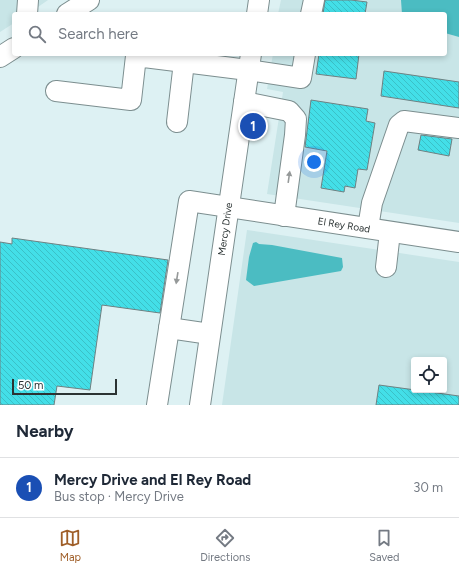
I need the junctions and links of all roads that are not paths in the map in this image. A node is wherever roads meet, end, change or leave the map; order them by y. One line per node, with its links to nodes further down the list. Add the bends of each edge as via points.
1 (28, 0): 5 (street)
2 (89, 0): 6 (street)
3 (259, 0): 7 (street)
4 (314, 0): 8 (street)
5 (26, 12)
6 (71, 12)
7 (257, 12)
8 (311, 12)
9 (12, 49): 11 (street)
10 (305, 56): 13 (street, via 301,78)
11 (0, 57)
12 (184, 62): 13 (street); 14 (street, via 136,56 131,100); 16 (street)
13 (250, 62): 15 (street, Mercy Drive)
14 (56, 91)
15 (244, 102): 18 (street, Mercy Drive); 19 (street, one-way to 15, via 296,119 289,111)
16 (178, 122)
17 (459, 128): 20 (street, via 404,121 399,125 372,203)
18 (228, 207): 19 (street, El Rey Road); 24 (street, El Rey Road, one-way to 24, via 189,201); 25 (street, Mercy Drive)
19 (284, 216): 20 (street, El Rey Road)
20 (368, 228): 21 (street, El Rey Road)
21 (390, 232): 22 (street, El Rey Road); 23 (street)
22 (459, 242)
23 (386, 267)
24 (169, 328): 25 (street); 26 (street)
25 (210, 334): 27 (street, Mercy Drive)
26 (157, 405)
27 (200, 405)

